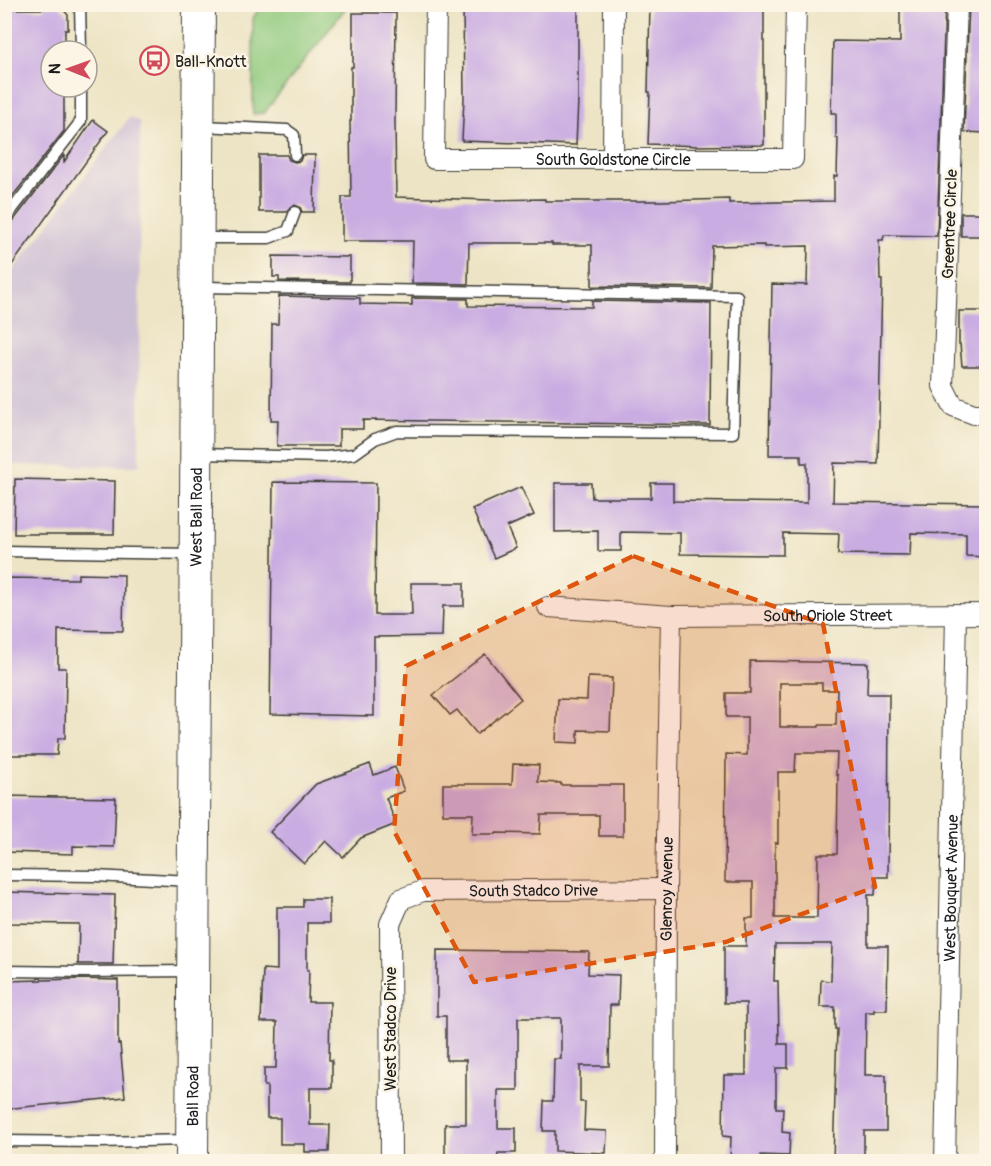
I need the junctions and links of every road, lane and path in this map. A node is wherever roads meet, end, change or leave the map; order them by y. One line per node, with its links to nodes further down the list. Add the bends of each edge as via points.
1 (80, 4): 7 (lane)
2 (199, 4): 9 (main road, West Ball Road)
3 (436, 4): 11 (street, South Goldstone Circle, via 434,159)
4 (614, 4): 11 (street)
5 (796, 4): 11 (street, South Goldstone Circle, via 794,159)
6 (957, 4): 16 (street, Greentree Circle, via 943,386 953,406)
7 (81, 39)
8 (81, 99): 13 (lane, via 81,121)
9 (199, 126): 10 (lane, via 287,130 294,135); 14 (main road, West Ball Road)
10 (295, 155)
11 (613, 159)
12 (295, 212): 14 (lane, via 288,231 269,238)
13 (4, 220)
14 (198, 238): 15 (main road, West Ball Road)
15 (198, 287): 17 (main road, West Ball Road); 17 (lane, via 737,296 733,433 397,431 375,439 354,454 326,458)
16 (987, 414)
17 (197, 454): 19 (main road, West Ball Road)
18 (4, 551): 19 (lane)
19 (196, 554): 25 (main road, West Ball Road)
20 (548, 607): 23 (street, South Oriole Street)
21 (956, 614): 22 (street, South Oriole Street); 23 (street, South Oriole Street); 35 (street, West Bouquet Avenue)
22 (987, 614)
23 (671, 616): 26 (street, Glenroy Avenue)
24 (4, 875): 25 (lane)
25 (194, 881): 29 (main road, West Ball Road)
26 (666, 889): 27 (street, South Stadco Drive, via 423,891); 34 (street, Glenroy Avenue)
27 (401, 899): 33 (street, West Stadco Drive, via 390,924)
28 (4, 971): 29 (lane)
29 (194, 971): 30 (main road, West Ball Road)
30 (193, 1031): 32 (main road, Ball Road)
31 (4, 1141): 32 (lane, via 99,1142)
32 (192, 1151)
33 (391, 1161)
34 (665, 1161)
35 (945, 1161)

